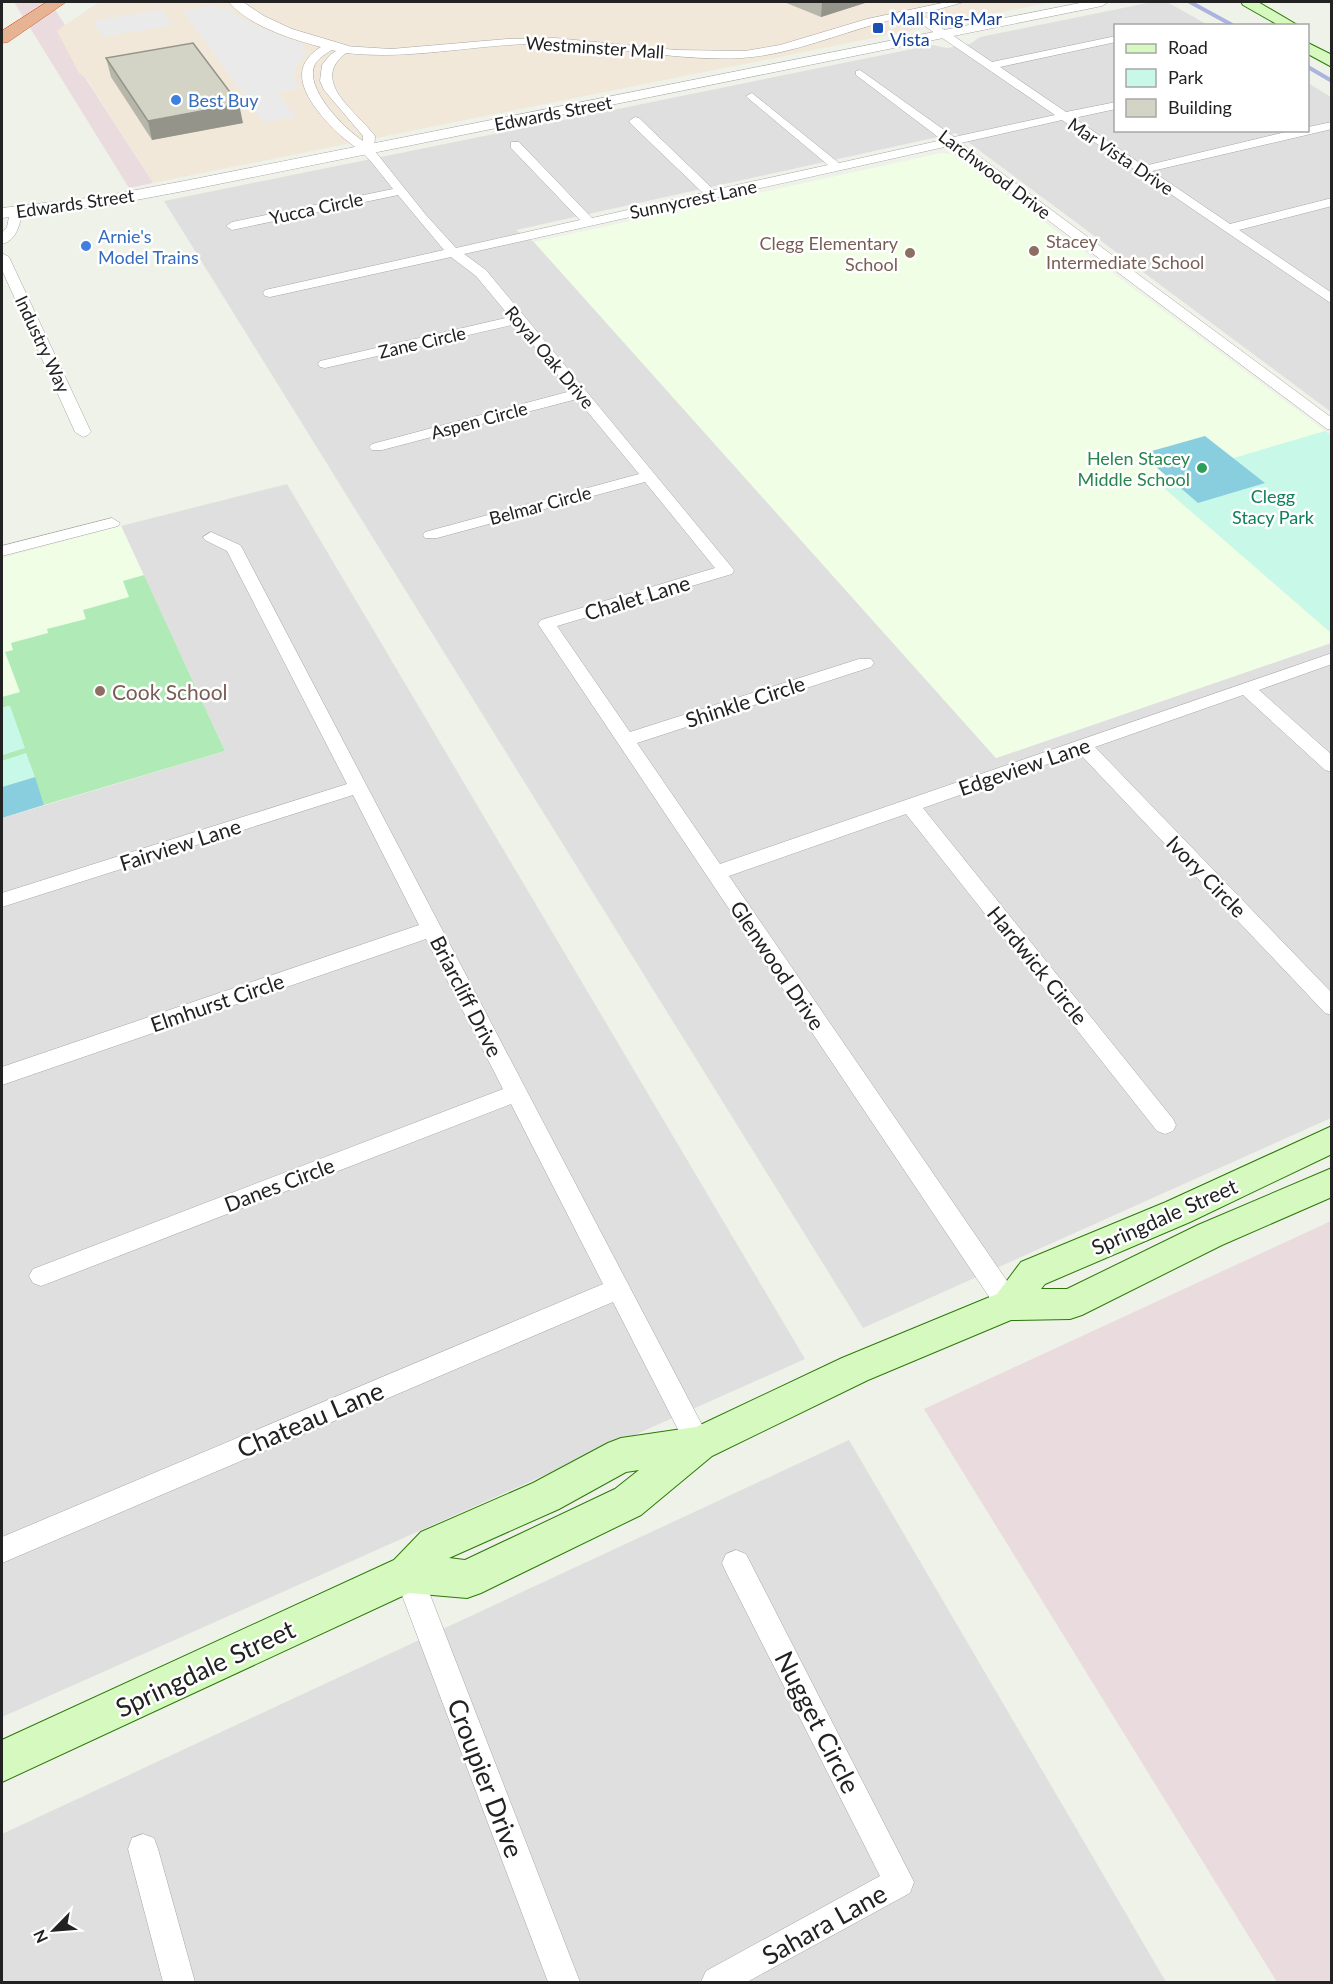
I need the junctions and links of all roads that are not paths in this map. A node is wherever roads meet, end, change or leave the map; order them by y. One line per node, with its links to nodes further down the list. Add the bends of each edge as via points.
1 (41, 2): 9 (highway)
2 (58, 2): 9 (highway)
3 (235, 2): 16 (street, Westminster Mall, via 279,28)
4 (960, 2): 8 (street, Westminster Mall)
5 (1102, 2): 12 (street, Edwards Street)
6 (1248, 2): 11 (main road)
7 (1232, 6): 10 (main road)
8 (912, 12): 12 (street, Mar Vista Drive); 16 (street, Westminster Mall, via 789,48 739,55 543,41 406,54)
9 (13, 23): 14 (highway)
10 (1263, 24)
11 (1288, 24)
12 (942, 34): 20 (street, Mar Vista Drive); 31 (street, Edwards Street)
13 (1309, 35): 17 (main road)
14 (2, 38)
15 (1114, 39): 20 (street)
16 (338, 47): 31 (street, via 324,69 324,79 369,136); 31 (street, via 314,58 308,68 308,82 344,132)
17 (1332, 47)
18 (1309, 49): 19 (main road)
19 (1332, 62)
20 (989, 66): 24 (street, Mar Vista Drive)
21 (860, 73): 29 (street, Larchwood Drive)
22 (752, 96): 32 (street)
23 (1114, 105): 24 (street, Sunnycrest Lane)
24 (1064, 117): 29 (street, Sunnycrest Lane); 33 (street, Mar Vista Drive)
25 (635, 121): 35 (street)
26 (1332, 125): 27 (street)
27 (1309, 130)
28 (1302, 132): 33 (street)
29 (952, 142): 32 (street, Sunnycrest Lane); 49 (street, Larchwood Drive)
30 (515, 144): 38 (street)
31 (368, 150): 34 (street, Royal Oak Drive); 37 (street, Edwards Street, via 104,201)
32 (837, 167): 35 (street, Sunnycrest Lane)
33 (1142, 170): 40 (street, Mar Vista Drive)
34 (400, 190): 39 (street, Yucca Circle); 42 (street, Royal Oak Drive)
35 (712, 195): 38 (street, Sunnycrest Lane)
36 (1332, 202): 40 (street)
37 (9, 213): 41 (street, via 13,228)
38 (589, 222): 42 (street, Sunnycrest Lane)
39 (232, 226)
40 (1228, 229): 45 (street, Mar Vista Drive)
41 (2, 240)
42 (452, 252): 44 (street, Sunnycrest Lane); 46 (street, Royal Oak Drive, via 481,273)
43 (2, 257): 50 (street, Industry Way)
44 (270, 293)
45 (1329, 296)
46 (520, 319): 47 (street, Zane Circle); 48 (street, Royal Oak Drive)
47 (325, 364)
48 (580, 393): 51 (street, Aspen Circle); 52 (street, Royal Oak Drive)
49 (1332, 426)
50 (83, 432)
51 (377, 447)
52 (648, 476): 54 (street, Belmar Circle); 57 (street, Royal Oak Drive)
53 (112, 523): 56 (street)
54 (431, 535)
55 (211, 537): 65 (street, Briarcliff Drive, via 234,548)
56 (2, 551)
57 (726, 570): 58 (street, Chalet Lane)
58 (547, 624): 62 (street, Glenwood Drive)
59 (1332, 658): 61 (street, Edgeview Lane)
60 (865, 663): 62 (street, Shinkle Circle)
61 (1246, 688): 63 (street, Edgeview Lane); 64 (street)
62 (626, 740): 67 (street, Glenwood Drive)
63 (1082, 745): 66 (street, Edgeview Lane); 70 (street, Ivory Circle)
64 (1332, 766)
65 (358, 787): 68 (street, Fairview Lane); 69 (street, Briarcliff Drive)
66 (910, 805): 67 (street, Edgeview Lane); 73 (street, Hardwick Circle)
67 (716, 873): 80 (street, Glenwood Drive)
68 (2, 900)
69 (432, 928): 71 (street, Elmhurst Circle); 72 (street, Briarcliff Drive)
70 (1332, 1007)
71 (2, 1076)
72 (517, 1093): 77 (street, Danes Circle); 79 (street, Briarcliff Drive)
73 (1165, 1125)
74 (1332, 1139): 76 (main road, Springdale Street)
75 (1332, 1182): 78 (main road, Springdale Street, via 1210,1234)
76 (1114, 1239): 78 (main road, via 1124,1252 1118,1261); 80 (main road, Springdale Street, via 1033,1273)
77 (41, 1276)
78 (1115, 1281): 80 (main road, Springdale Street, via 1070,1304)
79 (619, 1288): 81 (street, Briarcliff Drive); 82 (street, Chateau Lane)
80 (1009, 1305): 81 (main road, Springdale Street, via 855,1369)
81 (699, 1444): 84 (main road, Springdale Street, via 628,1502 467,1579)
82 (2, 1550)
83 (736, 1563): 87 (street, Nugget Circle)
84 (408, 1574): 85 (main road, Springdale Street); 89 (street, Croupier Drive)
85 (2, 1761)
86 (143, 1849): 88 (street)
87 (899, 1882): 90 (street, Sahara Lane)
88 (178, 1983)
89 (564, 1983)
90 (717, 1983)

